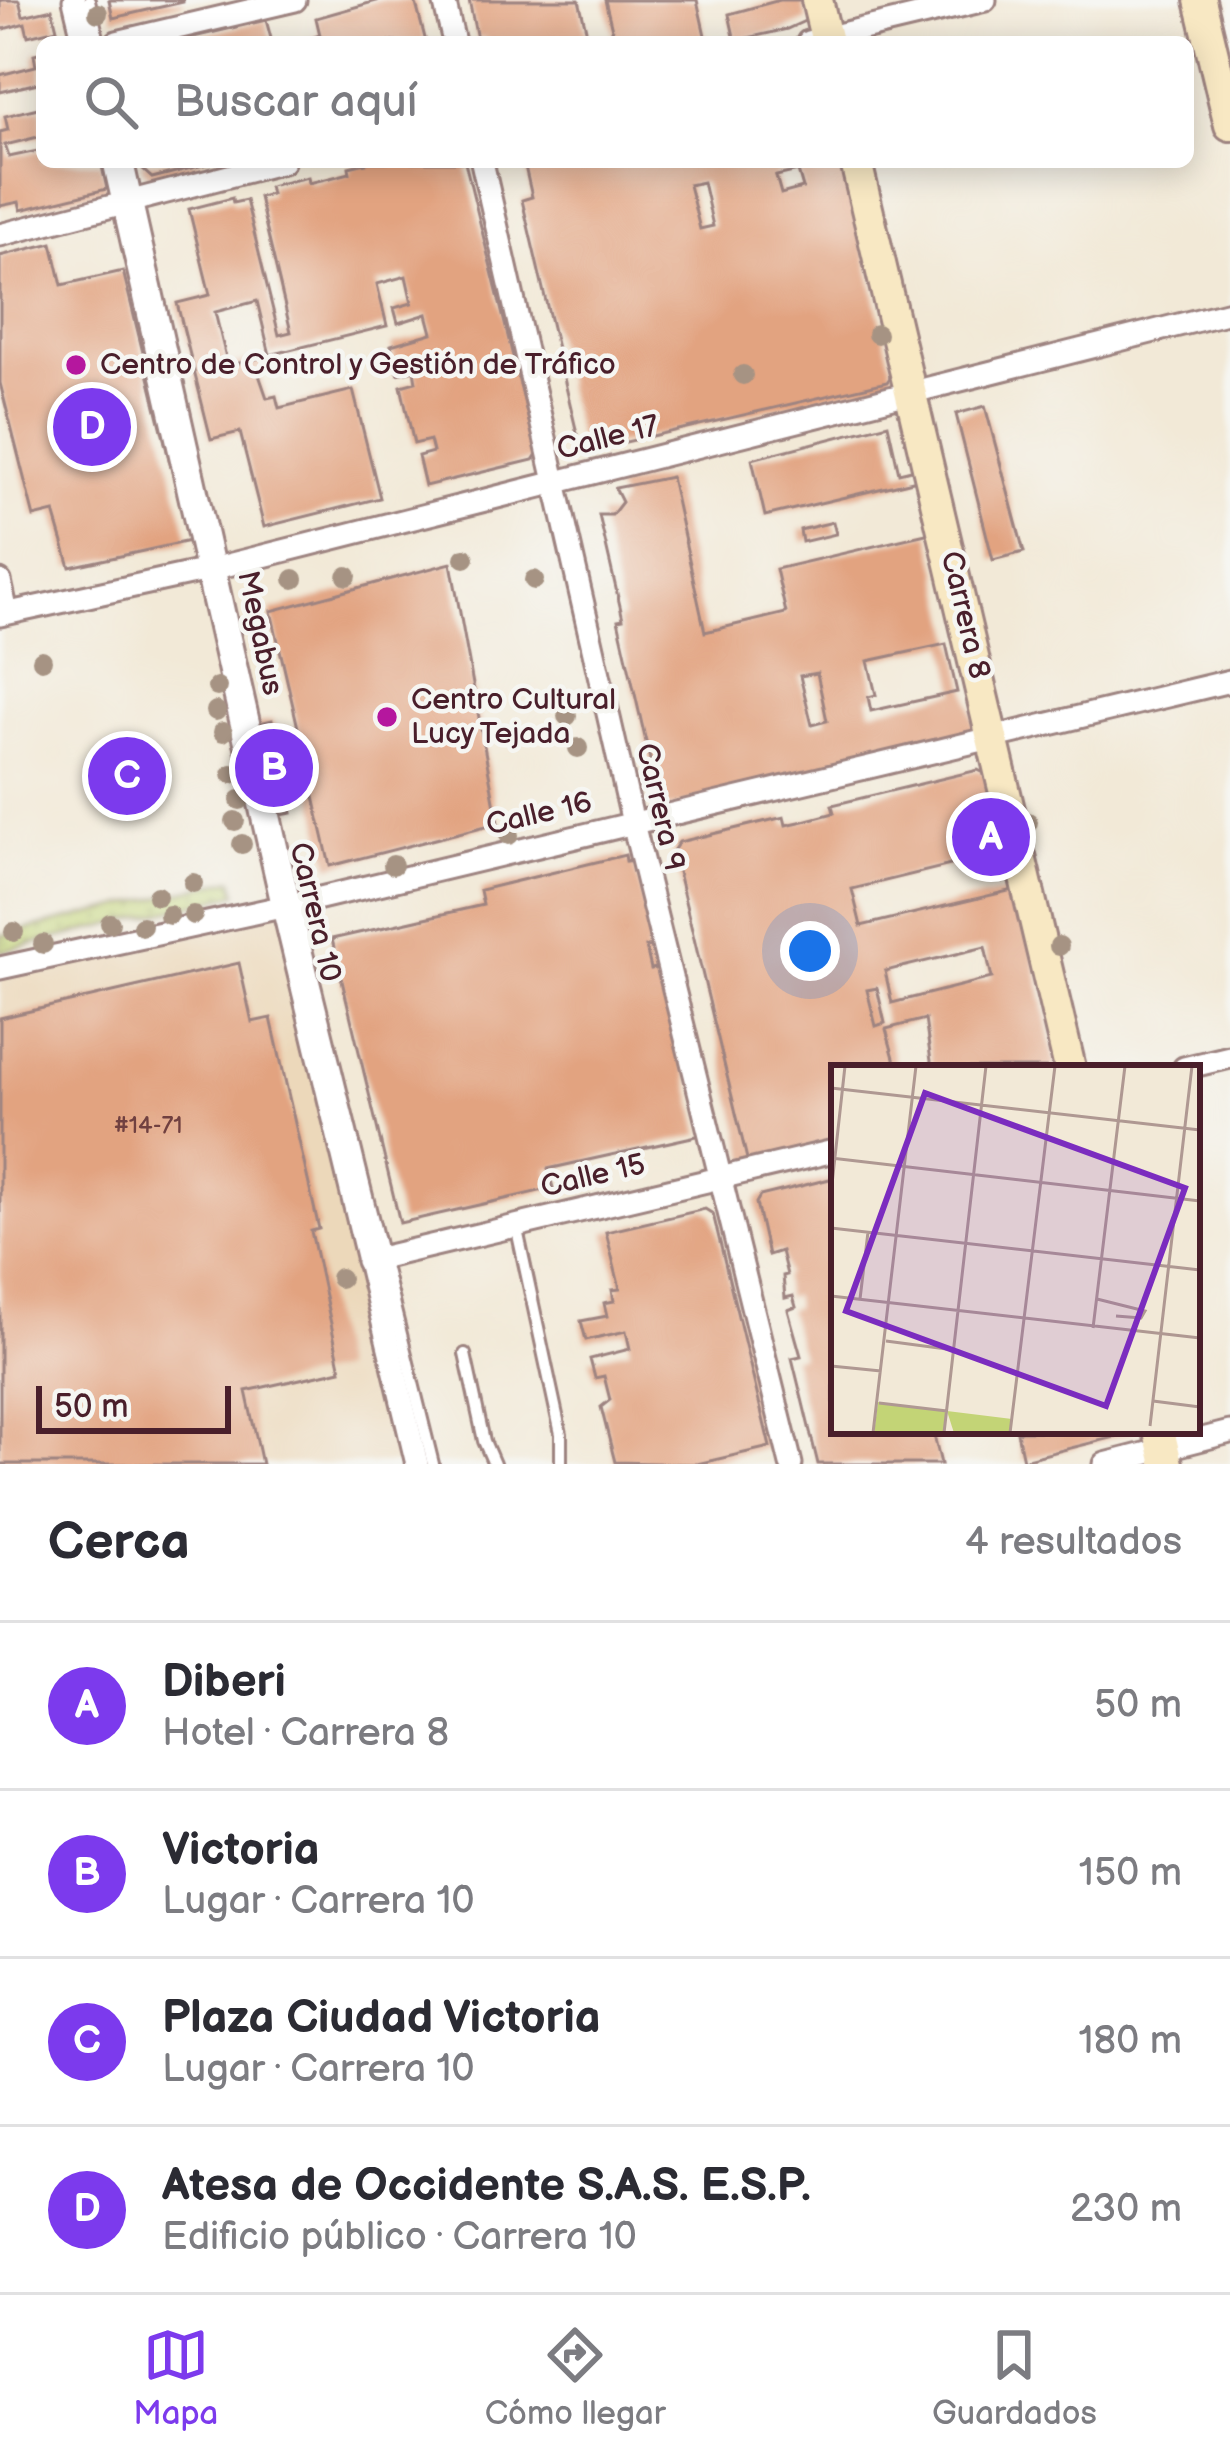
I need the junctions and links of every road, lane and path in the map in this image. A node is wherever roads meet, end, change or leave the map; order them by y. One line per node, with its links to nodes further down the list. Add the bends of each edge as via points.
1 (74, 0): 8 (street)
2 (89, 0): 9 (lane)
3 (295, 0): 10 (street)
4 (444, 0): 11 (street)
5 (817, 0): 12 (main road)
6 (985, 0): 13 (street)
7 (1200, 0): 14 (main road)
8 (83, 36)
9 (98, 36)
10 (142, 36)
11 (453, 36)
12 (820, 36)
13 (840, 36)
14 (1230, 125)
15 (118, 168): 20 (street, Carrera 10)
16 (128, 168): 20 (lane)
17 (259, 168): 20 (street)
18 (483, 168): 24 (street, Carrera 9)
19 (857, 168): 23 (main road, Carrera 8)
20 (131, 200): 21 (street); 25 (street, Carrera 10)
21 (0, 235)
22 (1230, 312): 23 (street, Calle 17)
23 (912, 392): 24 (street, Calle 17); 29 (main road, Carrera 8)
24 (554, 483): 25 (street, Calle 17); 30 (street, Carrera 9)
25 (214, 568): 27 (street, Calle 17); 31 (street, Carrera 10)
26 (0, 581): 27 (street)
27 (4, 614)
28 (1230, 681): 29 (street, Calle 16)
29 (994, 739): 30 (street, Calle 16); 34 (main road, Carrera 8)
30 (632, 823): 31 (street, Calle 16); 37 (street, Carrera 9)
31 (289, 905): 32 (street, Calle 16); 39 (street, Carrera 10)
32 (0, 968)
33 (1230, 1057): 35 (street)
34 (1069, 1065)
35 (1197, 1065)
36 (831, 1152): 37 (street, Calle 15)
37 (717, 1178): 38 (street, Calle 15); 47 (street, Carrera 9)
38 (516, 1225): 39 (street, Calle 15); 46 (lane)
39 (374, 1259): 43 (street, Carrera 10); 44 (lane)
40 (465, 1354): 45 (lane)
41 (1230, 1432): 42 (street)
42 (1163, 1448): 48 (street)
43 (417, 1464)
44 (433, 1464)
45 (494, 1464)
46 (561, 1464)
47 (790, 1464)
48 (1105, 1464)

